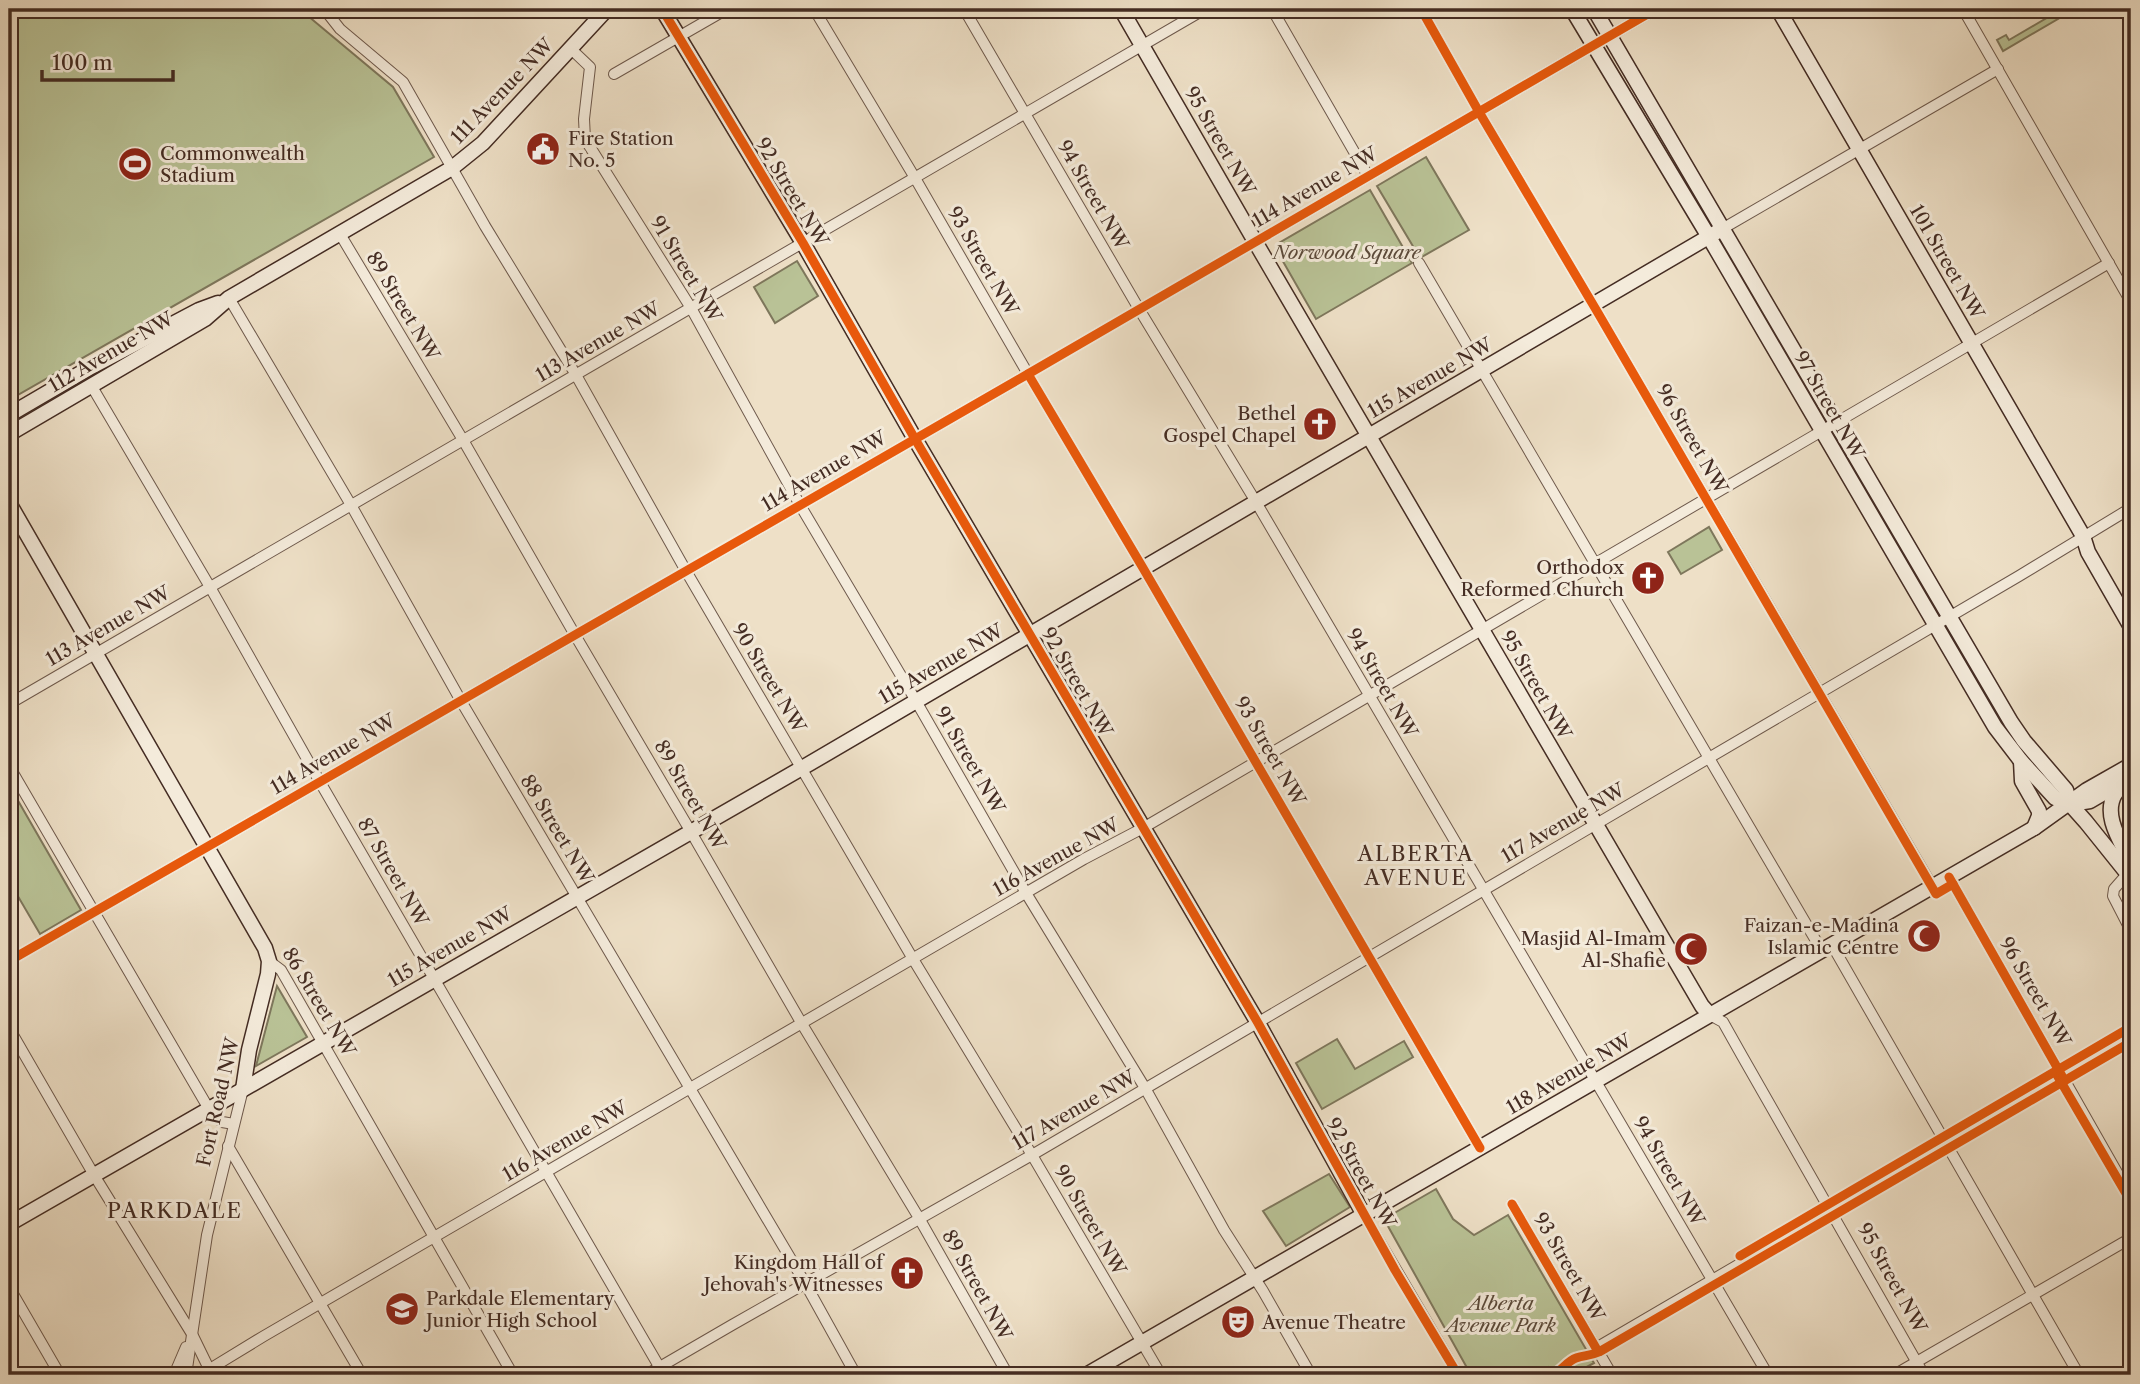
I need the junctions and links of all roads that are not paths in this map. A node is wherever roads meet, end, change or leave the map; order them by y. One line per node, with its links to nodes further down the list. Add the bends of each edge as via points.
1 (607, 9): 20 (street, 111 Avenue NW)
2 (662, 9): 17 (street, 92 Street NW)
3 (727, 9): 17 (street)
4 (814, 9): 28 (street, 93 Street NW)
5 (964, 9): 24 (street, 94 Street NW)
6 (1121, 9): 18 (street, 95 Street NW)
7 (1205, 9): 18 (street, 113 Avenue NW)
8 (1272, 9): 27 (street)
9 (1421, 9): 23 (street, 96 Street NW)
10 (1572, 9): 19 (street, 97 Street NW)
11 (1594, 9): 16 (street, 97 Street NW)
12 (1656, 9): 16 (street, 114 Avenue NW)
13 (1778, 9): 25 (street, 101 Street NW)
14 (1963, 9): 21 (street)
15 (329, 12): 26 (street, 90 Street NW, via 340,29 403,82)
16 (1610, 36): 19 (street, 114 Avenue NW); 29 (street, 97 Street NW)
17 (678, 37): 22 (street); 33 (street, 92 Street NW)
18 (1143, 45): 24 (street, 113 Avenue NW); 32 (street, 95 Street NW)
19 (1593, 46): 23 (street, 114 Avenue NW); 31 (street, 97 Street NW)
20 (570, 48): 26 (street, 111 Avenue NW, via 483,142); 39 (street, 91 Street NW, via 590,67 585,139)
21 (1998, 69): 25 (street, 115 Avenue NW); 35 (street)
22 (614, 74)
23 (1479, 112): 27 (street, 114 Avenue NW); 38 (street, 96 Street NW)
24 (1027, 113): 28 (street, 113 Avenue NW); 40 (street, 94 Street NW)
25 (1860, 150): 29 (street, 115 Avenue NW); 41 (street, 101 Street NW)
26 (452, 168): 30 (street, 112 Avenue NW); 44 (street, 90 Street NW)
27 (1368, 176): 32 (street, 114 Avenue NW)
28 (915, 178): 33 (street, 113 Avenue NW); 43 (street, 93 Street NW)
29 (1722, 229): 31 (street, 115 Avenue NW); 47 (street, 97 Street NW)
30 (340, 234): 36 (street, 112 Avenue NW); 52 (street, 89 Street NW)
31 (1709, 237): 38 (street, 115 Avenue NW); 48 (street, 97 Street NW)
32 (1255, 242): 40 (street, 114 Avenue NW); 50 (street, 95 Street NW)
33 (803, 243): 39 (street, 113 Avenue NW); 51 (street, 92 Street NW)
34 (1419, 263): 42 (street)
35 (2109, 263): 37 (street); 41 (street, 116 Avenue NW)
36 (229, 298): 45 (street, 112 Avenue NW, via 205,319); 46 (street, 112 Avenue NW); 56 (street, 88 Street NW)
37 (2131, 302)
38 (1593, 304): 42 (street, 115 Avenue NW); 53 (street, 96 Street NW)
39 (691, 308): 44 (street, 113 Avenue NW); 57 (street, 91 Street NW)
40 (1139, 310): 43 (street, 114 Avenue NW); 54 (street, 94 Street NW)
41 (1972, 343): 47 (street, 116 Avenue NW); 59 (street, 101 Street NW)
42 (1481, 370): 50 (street, 115 Avenue NW); 60 (street)
43 (1028, 374): 51 (street, 114 Avenue NW); 61 (street, 93 Street NW)
44 (576, 375): 52 (street, 113 Avenue NW); 62 (street, 90 Street NW)
45 (91, 386): 49 (street, 112 Avenue NW); 63 (street, 87 Street NW)
46 (9, 415)
47 (1836, 424): 48 (street, 116 Avenue NW); 65 (street, 97 Street NW)
48 (1822, 432): 53 (street, 116 Avenue NW); 66 (street, 97 Street NW)
49 (9, 434)
50 (1368, 436): 54 (street, 115 Avenue NW); 68 (street, 95 Street NW)
51 (915, 439): 57 (street, 114 Avenue NW); 70 (street, 92 Street NW)
52 (463, 440): 56 (street, 113 Avenue NW); 69 (street, 89 Street NW)
53 (1707, 499): 60 (street, 116 Avenue NW); 72 (street, 96 Street NW)
54 (1256, 502): 61 (street, 115 Avenue NW); 73 (street, 94 Street NW)
55 (9, 503): 71 (street, 86 Street NW)
56 (351, 505): 63 (street, 113 Avenue NW); 74 (street, 88 Street NW)
57 (800, 505): 62 (street, 114 Avenue NW); 75 (street, 91 Street NW)
58 (2131, 508): 59 (street, 117 Avenue NW)
59 (2083, 536): 64 (street, 101 Street NW, via 2095,547); 65 (street, 117 Avenue NW); 67 (street, 101 Street NW)
60 (1596, 564): 68 (street, 116 Avenue NW); 77 (street)
61 (1143, 568): 70 (street, 115 Avenue NW); 79 (street, 93 Street NW)
62 (686, 571): 69 (street, 114 Avenue NW); 82 (street, 90 Street NW)
63 (210, 587): 71 (street, 113 Avenue NW); 84 (street, 87 Street NW)
64 (2131, 608)
65 (1949, 617): 66 (street, 117 Avenue NW); 85 (street, 97 Street NW, via 2011,722 2066,790)
66 (1936, 625): 72 (street, 117 Avenue NW); 78 (street, 97 Street NW, via 1995,727)
67 (2131, 627)
68 (1482, 631): 73 (street, 116 Avenue NW); 86 (street, 95 Street NW)
69 (575, 635): 74 (street, 114 Avenue NW); 89 (street, 89 Street NW)
70 (1030, 635): 75 (street, 115 Avenue NW); 87 (street, 92 Street NW)
71 (96, 653): 76 (street, 113 Avenue NW); 90 (street, 86 Street NW)
72 (1819, 694): 77 (street, 117 Avenue NW); 93 (street, 96 Street NW)
73 (1370, 696): 79 (street, 116 Avenue NW); 94 (street, 94 Street NW)
74 (461, 701): 84 (street, 114 Avenue NW); 96 (street, 88 Street NW)
75 (916, 701): 82 (street, 115 Avenue NW); 95 (street, 91 Street NW)
76 (9, 704)
77 (1709, 758): 86 (street, 117 Avenue NW); 99 (street)
78 (2021, 761): 85 (street, 97 Street NW, via 2055,798); 88 (street, via 2022,781 2039,811)
79 (1256, 762): 87 (street, 116 Avenue NW); 100 (street, 93 Street NW)
80 (2131, 765): 85 (street, 118 Avenue NW)
81 (9, 766): 97 (street)
82 (802, 768): 89 (street, 115 Avenue NW); 101 (street, 90 Street NW)
83 (2131, 778): 85 (street, 118 Avenue NW, via 2090,801); 91 (street, via 2117,790 2111,810)
84 (320, 782): 90 (street, 114 Avenue NW); 104 (street, 87 Street NW)
85 (2070, 804): 88 (street, 118 Avenue NW); 91 (street, 97 Street NW)
86 (1596, 824): 94 (street, 117 Avenue NW); 105 (street, 95 Street NW)
87 (1143, 828): 95 (street, 116 Avenue NW); 106 (street, 92 Street NW)
88 (2034, 828): 92 (street, 118 Avenue NW)
89 (691, 832): 96 (street, 115 Avenue NW); 107 (street, 89 Street NW)
90 (208, 847): 97 (street, 114 Avenue NW); 103 (street, 86 Street NW, via 260,936)
91 (2130, 871): 98 (street, via 2113,896)
92 (1949, 877): 93 (street, 118 Avenue NW); 111 (street, 96 Street NW)
93 (1932, 886): 99 (street, 118 Avenue NW)
94 (1483, 890): 100 (street, 117 Avenue NW); 112 (street, 94 Street NW)
95 (1026, 893): 101 (street, 116 Avenue NW); 113 (street, 91 Street NW)
96 (577, 897): 104 (street, 115 Avenue NW); 115 (street, 88 Street NW)
97 (93, 913): 102 (street, 114 Avenue NW); 116 (street)
98 (2131, 931)
99 (1827, 948): 105 (street, 118 Avenue NW); 118 (street)
100 (1369, 957): 106 (street, 117 Avenue NW); 120 (street, 93 Street NW)
101 (913, 959): 107 (street, 116 Avenue NW); 121 (street, 90 Street NW)
102 (9, 961)
103 (269, 961): 110 (street, 86 Street NW, via 281,970); 114 (street, Fort Road NW)
104 (434, 978): 110 (street, 115 Avenue NW); 122 (street, 87 Street NW)
105 (1710, 1015): 112 (street, 118 Avenue NW); 126 (street, 95 Street NW, via 1723,1022)
106 (1258, 1023): 113 (street, 117 Avenue NW); 127 (street, 92 Street NW)
107 (802, 1024): 115 (street, 116 Avenue NW); 128 (street, 89 Street NW)
108 (9, 1028): 123 (street)
109 (2131, 1035): 111 (street)
110 (323, 1043): 114 (street, 115 Avenue NW); 130 (street, 86 Street NW)
111 (2064, 1078): 118 (street); 124 (street, 96 Street NW)
112 (1596, 1081): 120 (street, 118 Avenue NW); 133 (street, 94 Street NW)
113 (1145, 1088): 121 (street, 117 Avenue NW); 132 (street, 91 Street NW)
114 (243, 1089): 116 (street, 115 Avenue NW); 117 (street, Fort Road NW)
115 (689, 1089): 122 (street, 116 Avenue NW); 134 (street, 88 Street NW)
116 (209, 1108): 117 (street, via 217,1119); 123 (street, 115 Avenue NW)
117 (234, 1124): 119 (street, Fort Road NW)
118 (1946, 1143): 126 (street); 136 (street)
119 (228, 1146): 137 (street); 138 (street, Fort Road NW, via 207,1235)
120 (1480, 1148): 127 (street, 118 Avenue NW)
121 (1032, 1155): 128 (street, 117 Avenue NW); 139 (street, 90 Street NW)
122 (546, 1172): 130 (street, 116 Avenue NW); 142 (street, 87 Street NW)
123 (94, 1175): 129 (street, 115 Avenue NW); 138 (street)
124 (2131, 1197)
125 (1512, 1204): 140 (street, 93 Street NW)
126 (1831, 1210): 133 (street); 141 (street, 95 Street NW)
127 (1364, 1215): 132 (street, 118 Avenue NW); 155 (street, 92 Street NW)
128 (919, 1218): 134 (street, 117 Avenue NW); 151 (street, 89 Street NW)
129 (9, 1224)
130 (436, 1238): 137 (street, 116 Avenue NW); 148 (street, 86 Street NW)
131 (2131, 1238): 136 (street)
132 (1254, 1279): 139 (street, 118 Avenue NW); 154 (street, 91 Street NW)
133 (1712, 1280): 140 (street); 157 (street, 94 Street NW)
134 (806, 1283): 142 (street, 117 Avenue NW); 150 (street, 88 Street NW)
135 (9, 1287): 144 (street)
136 (2033, 1295): 141 (street); 160 (street)
137 (319, 1304): 143 (street, 116 Avenue NW); 147 (street)
138 (192, 1334): 143 (street); 145 (street); 146 (street, Fort Road NW)
139 (1141, 1343): 152 (street, 118 Avenue NW); 153 (street, 90 Street NW)
140 (1596, 1348): 156 (street, 93 Street NW)
141 (1917, 1362): 158 (street); 159 (street, 95 Street NW)
142 (662, 1371): 149 (street, 117 Avenue NW)
143 (207, 1374)
144 (60, 1375)
145 (174, 1375)
146 (186, 1375)
147 (362, 1375)
148 (513, 1375)
149 (646, 1375)
150 (856, 1375)
151 (1008, 1375)
152 (1086, 1375)
153 (1161, 1375)
154 (1311, 1375)
155 (1458, 1375)
156 (1612, 1375)
157 (1768, 1375)
158 (1895, 1375)
159 (1924, 1375)
160 (2079, 1375)

